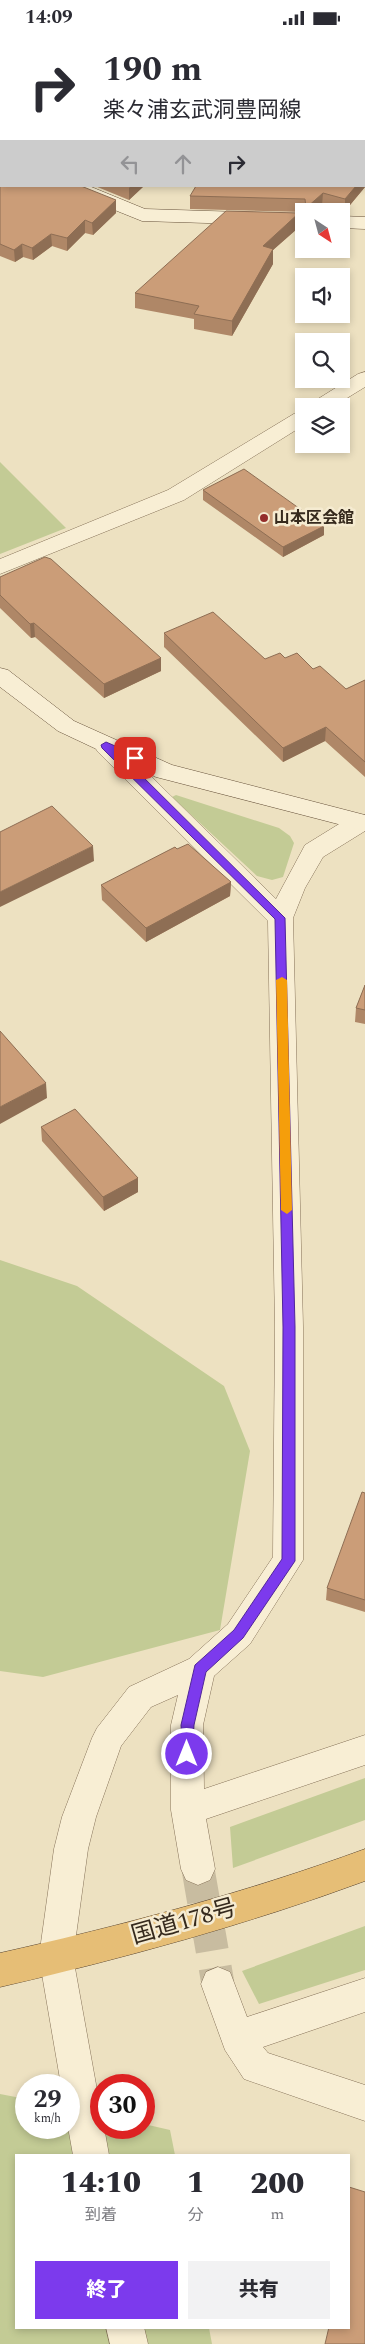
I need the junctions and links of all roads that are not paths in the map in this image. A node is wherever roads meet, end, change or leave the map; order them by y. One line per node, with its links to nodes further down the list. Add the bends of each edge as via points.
1 (74, 187): 2 (street, via 142,215)
2 (295, 220)
3 (350, 222): 4 (street)
4 (365, 223)
5 (365, 378): 6 (street)
6 (333, 398)
7 (295, 422): 8 (street, via 176,495)
8 (0, 567)
9 (0, 675): 10 (street, via 66,726)
10 (106, 745): 11 (street, via 164,771); 12 (street)
11 (364, 822): 12 (street, via 314,851)
12 (280, 918): 13 (street, via 288,1317 288,1561 239,1634)
13 (200, 1669): 15 (street, via 188,1725); 18 (street, via 140,1697 108,1738 73,1841)
14 (365, 1750): 15 (street)
15 (188, 1809): 17 (street)
16 (365, 1865): 18 (highway, 国道178号, via 321,1882)
17 (198, 1869)
18 (56, 1957): 19 (highway, 国道178号); 24 (street)
19 (0, 1970)
20 (218, 1984): 22 (street)
21 (365, 1995): 22 (street)
22 (237, 2037): 23 (street, via 256,2067)
23 (365, 2103)
24 (91, 2154)
25 (125, 2329): 26 (street)
26 (129, 2344)

